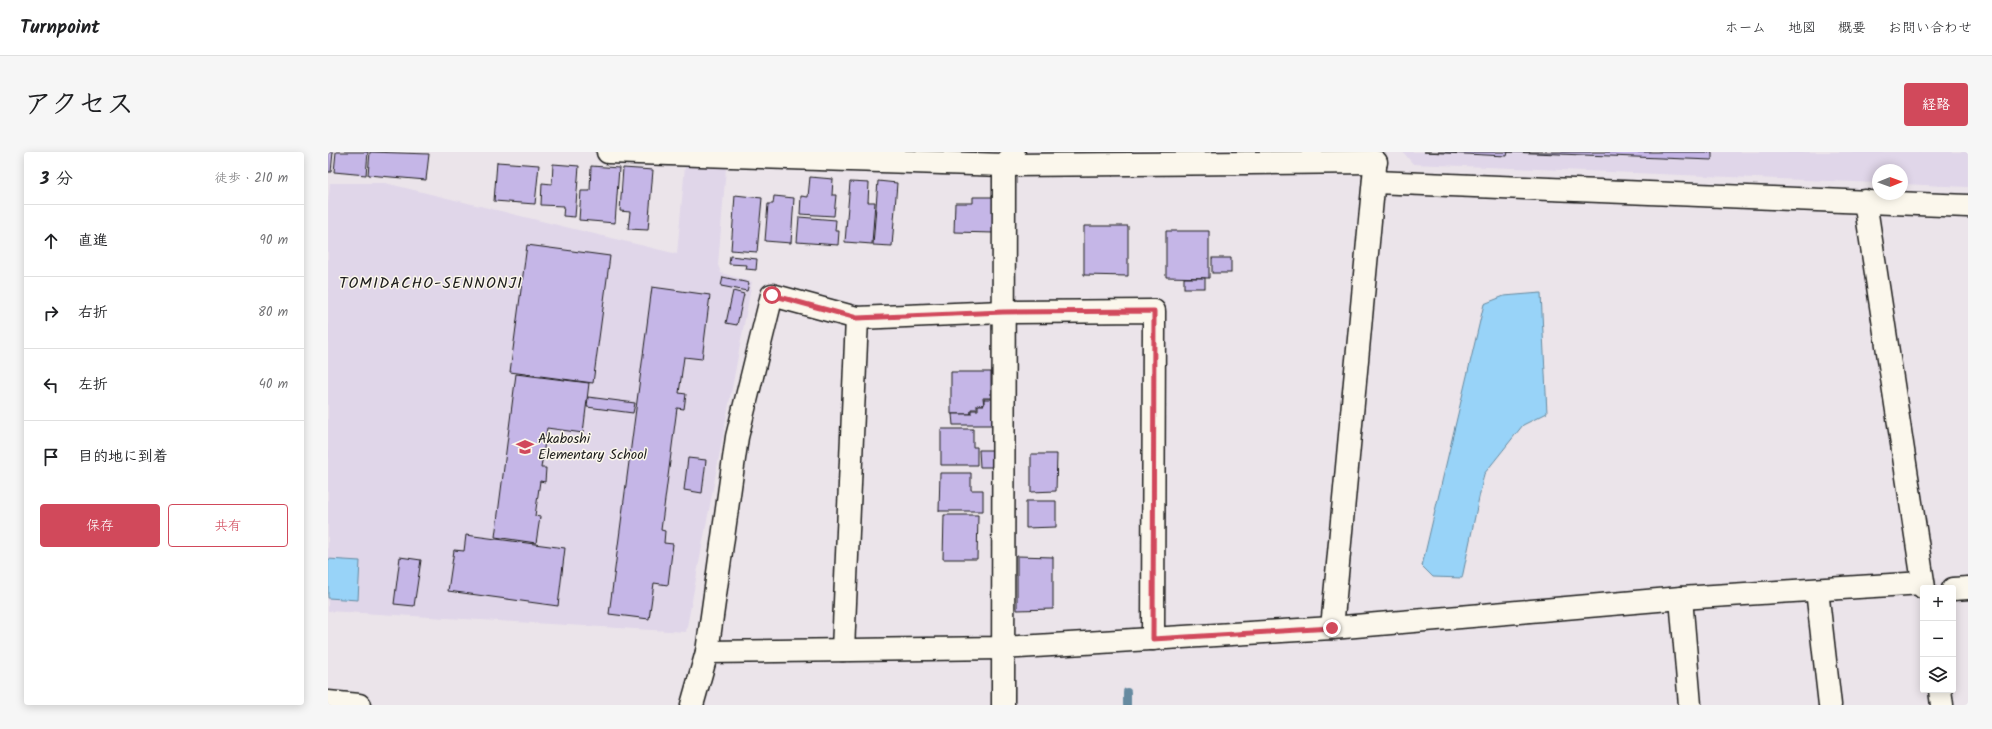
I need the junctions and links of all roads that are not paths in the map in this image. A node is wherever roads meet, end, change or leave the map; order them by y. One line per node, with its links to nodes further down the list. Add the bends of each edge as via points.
1 (608, 152): 2 (street)
2 (821, 156): 3 (street)
3 (1010, 159): 4 (street); 7 (street)
4 (1375, 165): 5 (street); 15 (street)
5 (1865, 201): 6 (street); 10 (street)
6 (1968, 206)
7 (1003, 312): 8 (street); 16 (street, via 1154,311); 17 (street)
8 (857, 318): 18 (street); 19 (street, via 772,295 737,437)
9 (1920, 585): 13 (street)
10 (1923, 585)
11 (1968, 588): 12 (street)
12 (1956, 589)
13 (1817, 590): 14 (street); 26 (street)
14 (1681, 598): 15 (street); 25 (street)
15 (1332, 628): 16 (street)
16 (1153, 639): 17 (street)
17 (1002, 648): 18 (street); 24 (street)
18 (843, 650): 19 (street)
19 (707, 652): 23 (street)
20 (1940, 693): 27 (street)
21 (328, 702): 22 (street)
22 (359, 705)
23 (692, 705)
24 (1003, 705)
25 (1690, 705)
26 (1830, 705)
27 (1942, 705)

